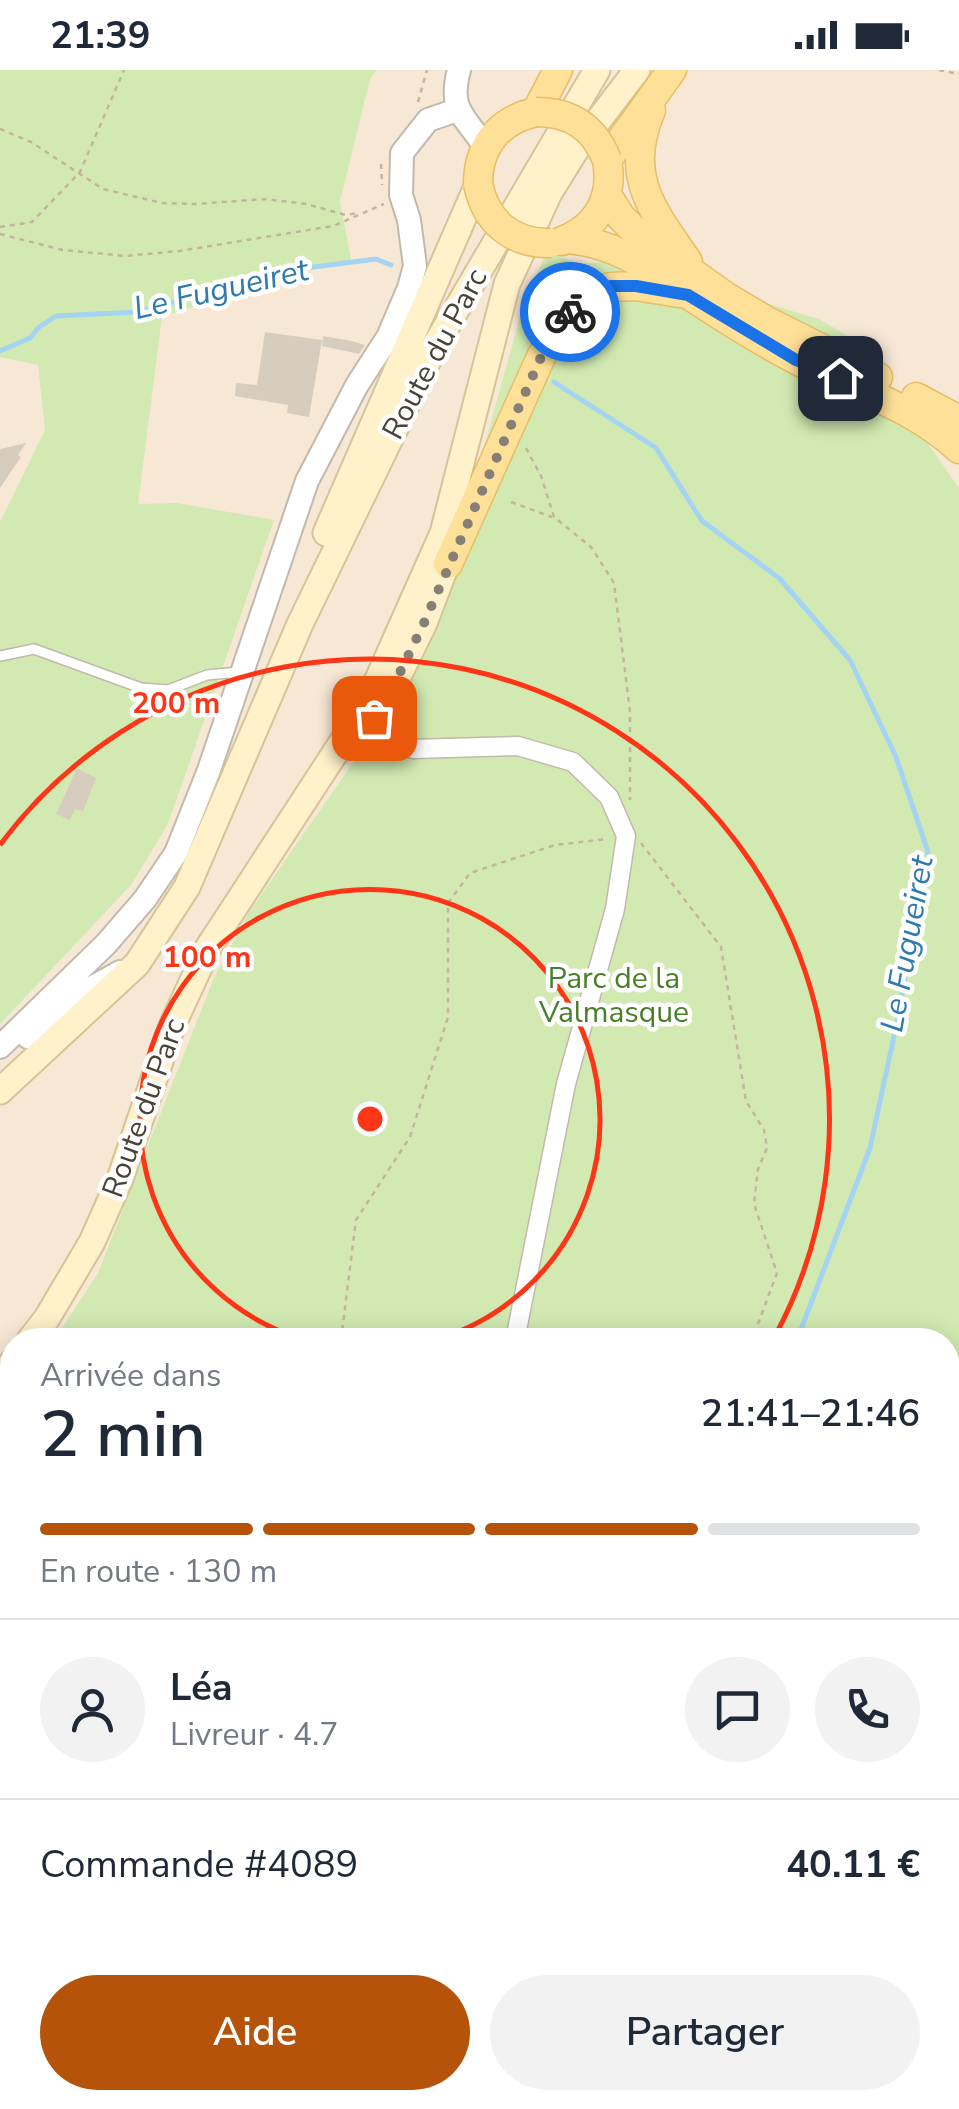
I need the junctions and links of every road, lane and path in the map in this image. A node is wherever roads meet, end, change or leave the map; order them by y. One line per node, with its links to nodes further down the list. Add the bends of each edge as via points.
1 (124, 70): 14 (path)
2 (459, 70): 9 (street)
3 (558, 70): 10 (main road)
4 (597, 70): 27 (main road, Route du Parc, via 436,344)
5 (637, 70): 31 (main road, Route du Parc, via 538,212 507,284 443,533 367,704)
6 (939, 70): 7 (path)
7 (959, 74)
8 (666, 79): 13 (main road); 20 (main road, via 641,143 639,172)
9 (457, 110): 12 (street); 29 (street, Route du Parc, via 428,120 402,153 401,195 415,266 409,288 307,481)
10 (536, 112): 12 (main road, via 512,120); 13 (main road, bridge, via 581,122)
11 (0, 129): 14 (path)
12 (493, 137): 15 (main road)
13 (607, 160): 16 (main road)
14 (80, 172): 17 (path, via 32,222); 18 (path, via 103,189 162,203 265,199 346,214 382,204 333,226 126,256)
15 (478, 184): 19 (main road, bridge, via 502,229 526,241); 27 (main road, via 325,537)
16 (607, 195): 19 (main road, via 593,222); 20 (main road, via 620,218)
17 (0, 226)
18 (0, 234)
19 (560, 241): 20 (main road, via 599,243); 26 (main road, via 525,276 512,310)
20 (693, 285): 21 (main road); 23 (main road, via 796,360 928,423); 26 (main road, via 611,286 570,312 541,357)
21 (959, 420)
22 (526, 448): 25 (path)
23 (959, 449)
24 (511, 502): 25 (path)
25 (554, 518): 32 (path, via 591,547 614,583 630,712)
26 (448, 564): 31 (main road, via 392,689 336,774)
27 (300, 624): 33 (main road, Route du Parc, via 188,887)
28 (0, 656): 29 (lane, via 34,650 141,688 168,690 207,674)
29 (242, 672): 34 (street, Route du Parc, via 186,830 160,880 106,944)
30 (413, 749): 32 (street, via 518,746 573,762 609,797)
31 (292, 821): 37 (main road, Route du Parc, via 208,948 92,1242)
32 (626, 836): 38 (path, via 555,845 470,874 448,903 448,1017 410,1136 356,1220); 39 (street, via 616,910 566,1084); 40 (path, via 645,845 721,947 746,1101 764,1130 766,1148 754,1204 776,1273)
33 (136, 964): 35 (street, via 92,987); 36 (main road, Route du Parc)
34 (0, 1047)
35 (0, 1058)
36 (0, 1092)
37 (38, 1328)
38 (342, 1328)
39 (517, 1328)
40 (756, 1328)

